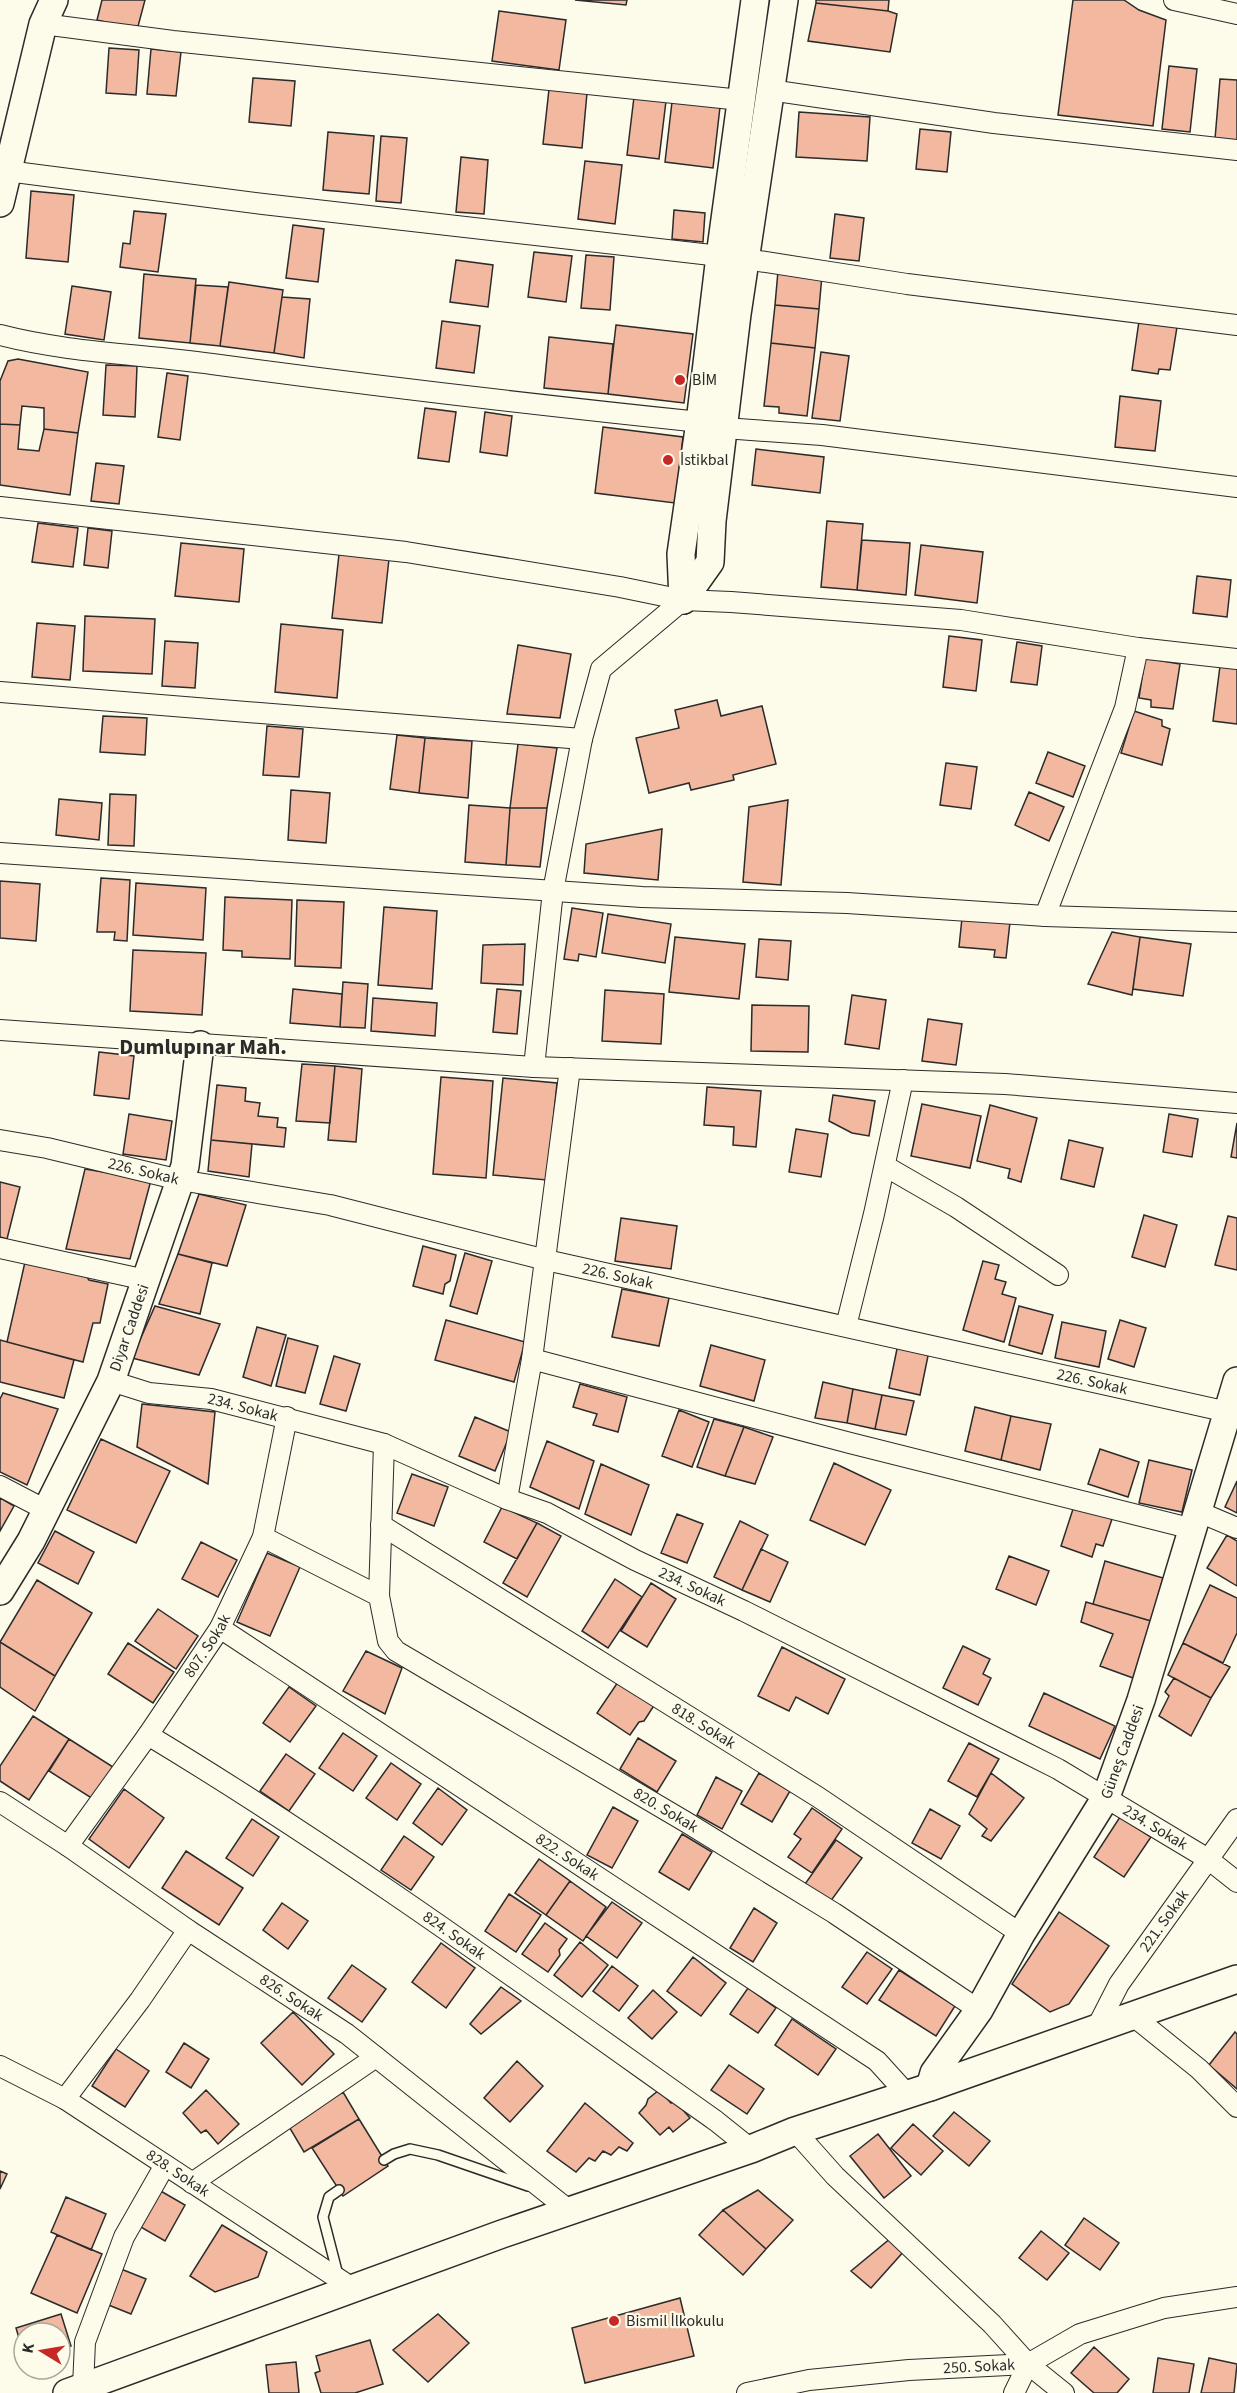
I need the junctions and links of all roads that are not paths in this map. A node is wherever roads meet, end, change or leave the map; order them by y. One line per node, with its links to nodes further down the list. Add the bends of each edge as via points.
1 (755, 0): 7 (street)
2 (784, 0): 6 (street)
3 (1174, 0): 5 (street)
4 (49, 12): 7 (street, via 173,41); 9 (street)
5 (1237, 14)
6 (770, 90): 8 (street, via 994,123); 11 (street)
7 (741, 100): 11 (street)
8 (1237, 150)
9 (7, 171): 10 (street); 11 (street)
10 (0, 203)
11 (733, 258): 12 (street); 14 (street)
12 (1237, 325)
13 (0, 335): 14 (street, via 29,342 449,396)
14 (712, 425): 15 (street); 17 (street, via 681,554)
15 (1237, 487)
16 (0, 507): 17 (street, via 406,552)
17 (683, 600): 18 (street, via 961,620); 21 (street, via 601,669)
18 (1138, 648): 19 (street); 24 (street, via 1125,708)
19 (1237, 659)
20 (0, 693): 21 (street)
21 (582, 739): 23 (street)
22 (0, 853): 23 (street)
23 (553, 891): 24 (street); 28 (street)
24 (1045, 916): 25 (street)
25 (1237, 922)
26 (0, 1030): 27 (street)
27 (200, 1045): 28 (street); 34 (street, Diyar Caddesi)
28 (534, 1067): 29 (street)
29 (570, 1068): 30 (street); 36 (street)
30 (903, 1080): 31 (street, via 1005,1084); 33 (street)
31 (1237, 1103)
32 (0, 1140): 34 (street, 226. Sokak)
33 (885, 1166): 37 (street, via 956,1207); 39 (street)
34 (180, 1180): 36 (street, 226. Sokak, via 330,1206); 38 (street, Diyar Caddesi)
35 (0, 1248): 38 (street)
36 (546, 1260): 39 (street, 226. Sokak); 40 (street)
37 (1058, 1275)
38 (146, 1280): 41 (street, Diyar Caddesi)
39 (846, 1326): 43 (street, 226. Sokak)
40 (532, 1359): 47 (street); 49 (street, via 850,1443)
41 (111, 1381): 44 (street, 234. Sokak, via 149,1393 210,1398); 48 (street, Diyar Caddesi)
42 (1237, 1381): 43 (street, Güneş Caddesi)
43 (1233, 1413): 49 (street, Güneş Caddesi)
44 (287, 1417): 45 (street, 234. Sokak); 52 (street, 807. Sokak)
45 (384, 1444): 47 (street, 234. Sokak); 50 (street, 820. Sokak)
46 (0, 1486): 48 (street)
47 (507, 1499): 57 (street, 234. Sokak, via 547,1513 744,1611)
48 (46, 1510): 53 (street, Diyar Caddesi)
49 (1196, 1521): 51 (street); 57 (street, Güneş Caddesi, via 1141,1700)
50 (381, 1525): 54 (street, 820. Sokak); 64 (street, 818. Sokak, via 818,1797)
51 (1237, 1528)
52 (263, 1537): 54 (street); 55 (street, 807. Sokak)
53 (0, 1591)
54 (379, 1596): 66 (street, 820. Sokak, via 388,1641 396,1651 824,1907)
55 (220, 1628): 56 (street, 807. Sokak); 71 (street, 822. Sokak)
56 (148, 1735): 60 (street, 807. Sokak); 75 (street, 824. Sokak, via 228,1783 468,1945)
57 (1106, 1797): 61 (street, 234. Sokak); 64 (street, Güneş Caddesi)
58 (0, 1802): 60 (street, 826. Sokak)
59 (1237, 1819): 61 (street, 221. Sokak)
60 (68, 1846): 63 (street, 826. Sokak)
61 (1208, 1859): 62 (street, 234. Sokak); 68 (street, 221. Sokak, via 1119,1984)
62 (1237, 1882)
63 (188, 1930): 69 (street, 826. Sokak); 72 (street)
64 (1021, 1934): 66 (street, Güneş Caddesi)
65 (1237, 1979): 67 (street)
66 (979, 2010): 71 (street, Güneş Caddesi)
67 (1132, 2015): 68 (street); 73 (street, via 1199,2069)
68 (1097, 2027): 71 (street)
69 (376, 2057): 78 (street); 80 (street, 826. Sokak)
70 (0, 2066): 72 (street, 828. Sokak)
71 (918, 2090): 74 (street)
72 (65, 2099): 77 (street, 828. Sokak)
73 (1237, 2107)
74 (795, 2132): 75 (street); 84 (street)
75 (751, 2149): 81 (street)
76 (384, 2160): 80 (lane, via 410,2149)
77 (165, 2165): 78 (street, 828. Sokak); 86 (street, via 124,2237 85,2342)
78 (192, 2182): 82 (street, 828. Sokak)
79 (339, 2190): 82 (lane, via 329,2197 323,2217)
80 (545, 2191): 81 (street, 826. Sokak)
81 (570, 2211): 82 (street)
82 (347, 2284): 86 (street)
83 (1237, 2297): 84 (street, 250. Sokak, via 1164,2308 1080,2334)
84 (1028, 2364): 85 (street, 250. Sokak, via 909,2370); 88 (street); 89 (street)
85 (805, 2386): 87 (street, 250. Sokak)
86 (75, 2390)
87 (747, 2393)
88 (1014, 2393)
89 (1064, 2393)

